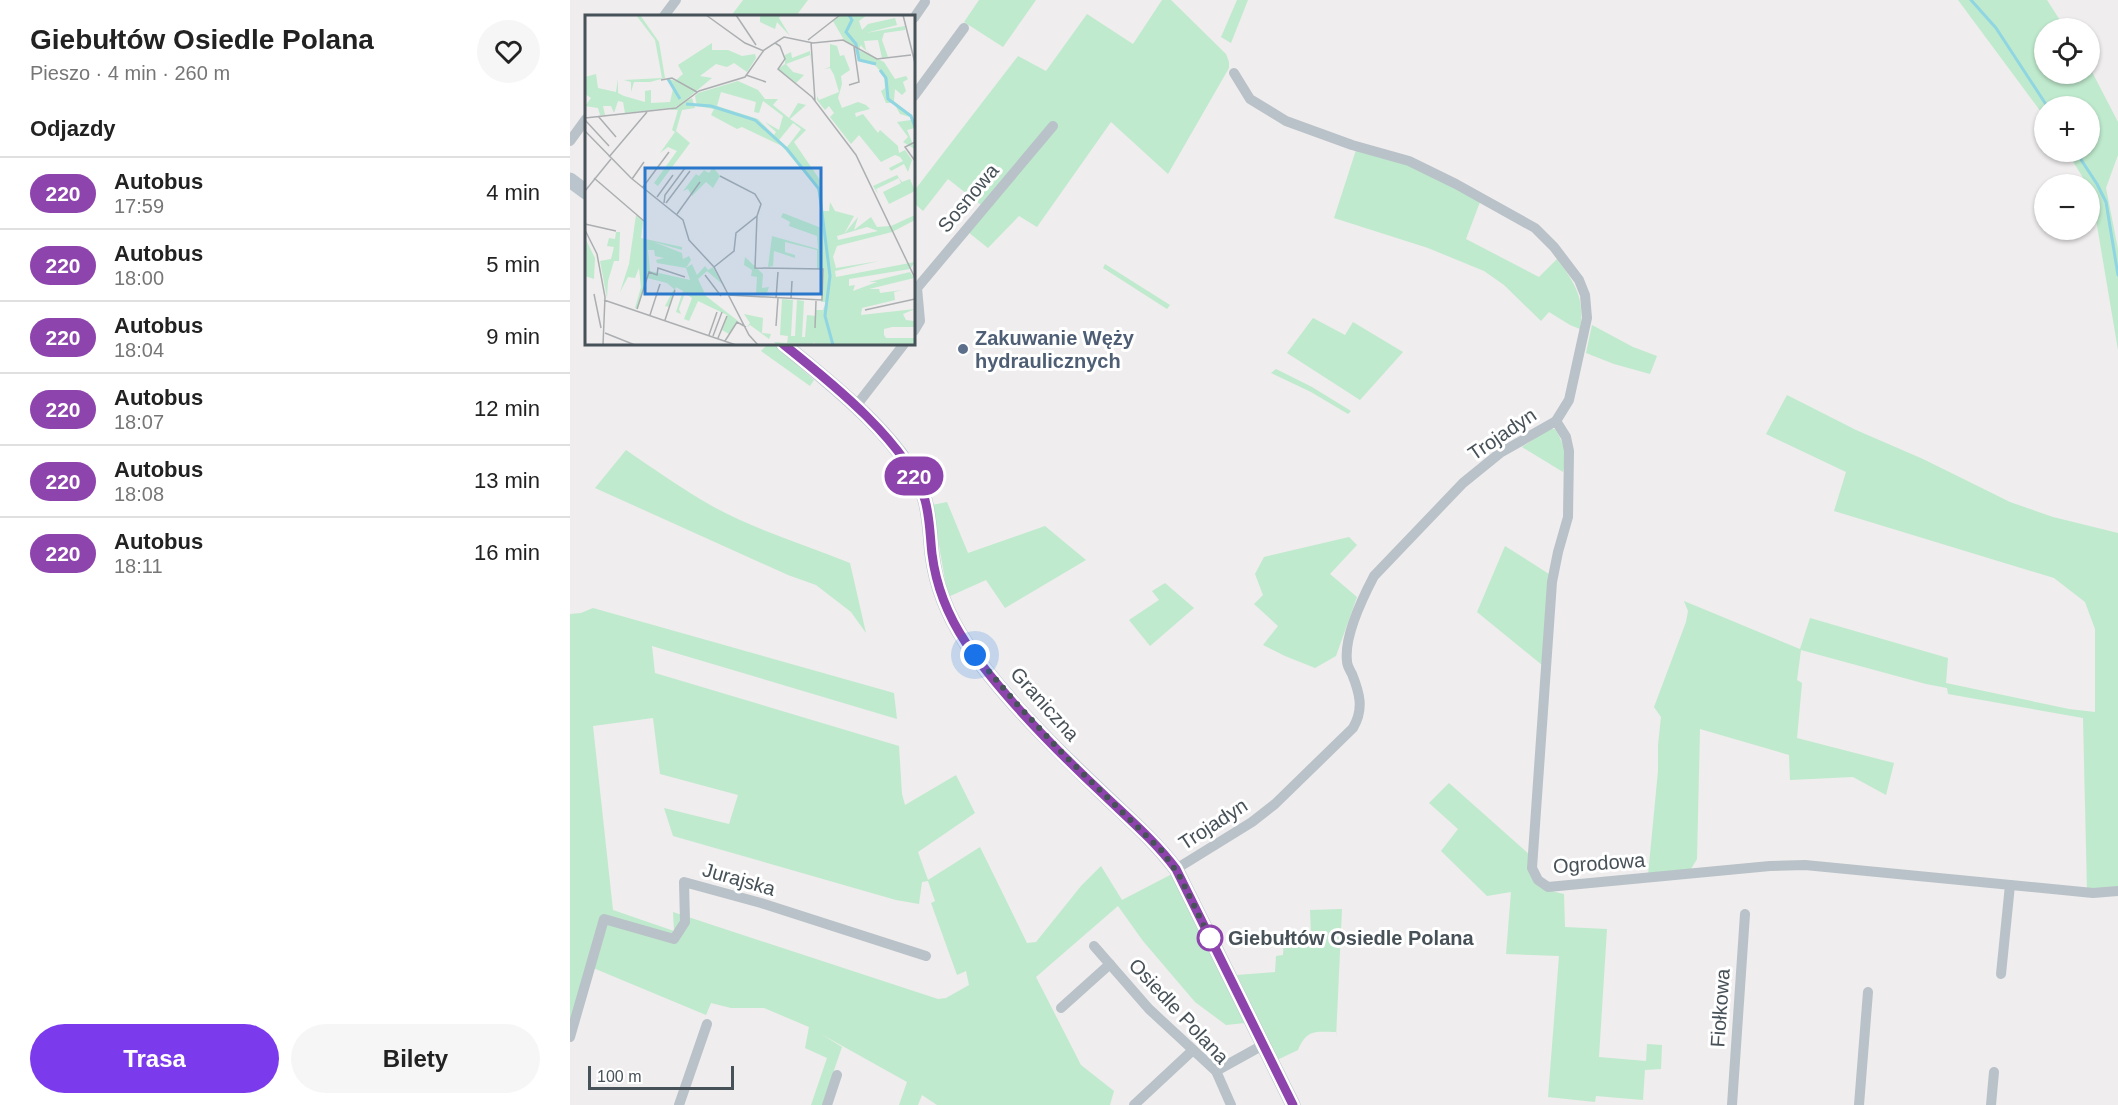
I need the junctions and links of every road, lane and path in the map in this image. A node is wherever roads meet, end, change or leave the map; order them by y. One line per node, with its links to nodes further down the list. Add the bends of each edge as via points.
1 (676, 0): 3 (street)
2 (925, 2): 4 (street)
3 (665, 15)
4 (915, 17)
5 (964, 28): 7 (street)
6 (1234, 73): 17 (street, Trojadyn, via 1250,99 1286,121 1409,161 1535,228 1554,247 1579,280 1587,310 1569,400)
7 (915, 95)
8 (585, 120): 10 (street)
9 (1053, 126): 13 (street, Sosnowa, via 917,288 920,321)
10 (570, 141)
11 (570, 180): 12 (street)
12 (585, 191)
13 (915, 330)
14 (784, 345): 16 (street, Graniczna)
15 (903, 345): 16 (street)
16 (856, 406): 18 (street, Graniczna, via 908,466 919,486 927,510 940,591 966,644 1034,724 1152,840)
17 (1556, 421): 18 (street, Trojadyn, via 1500,453 1463,483 1374,576 1347,648 1347,663 1361,704 1353,728 1275,804); 19 (street, Ogrodowa, via 1569,451 1568,517 1552,582 1532,868 1539,880 1548,887 1805,865)
18 (1176, 869): 30 (street, Graniczna)
19 (2010, 885): 20 (street, Ogrodowa); 25 (street)
20 (2118, 891)
21 (1744, 914): 40 (street, Fiołkowa)
22 (1094, 946): 24 (street, Osiedle Polana)
23 (926, 956): 29 (street, Jurajska, via 684,882 685,922 674,939 604,919)
24 (1110, 964): 27 (street); 31 (street, Osiedle Polana, via 1149,1009)
25 (2001, 974)
26 (1868, 992): 41 (street)
27 (1061, 1008)
28 (707, 1024): 35 (street)
29 (570, 1037)
30 (1263, 1045): 32 (street); 39 (street, Graniczna)
31 (1193, 1050): 32 (street, Osiedle Polana); 37 (street)
32 (1216, 1071): 38 (street, Osiedle Polana)
33 (1994, 1072): 42 (street)
34 (837, 1075): 36 (street)
35 (679, 1105)
36 (827, 1105)
37 (1134, 1105)
38 (1231, 1105)
39 (1293, 1105)
40 (1732, 1105)
41 (1859, 1105)
42 (1991, 1105)

